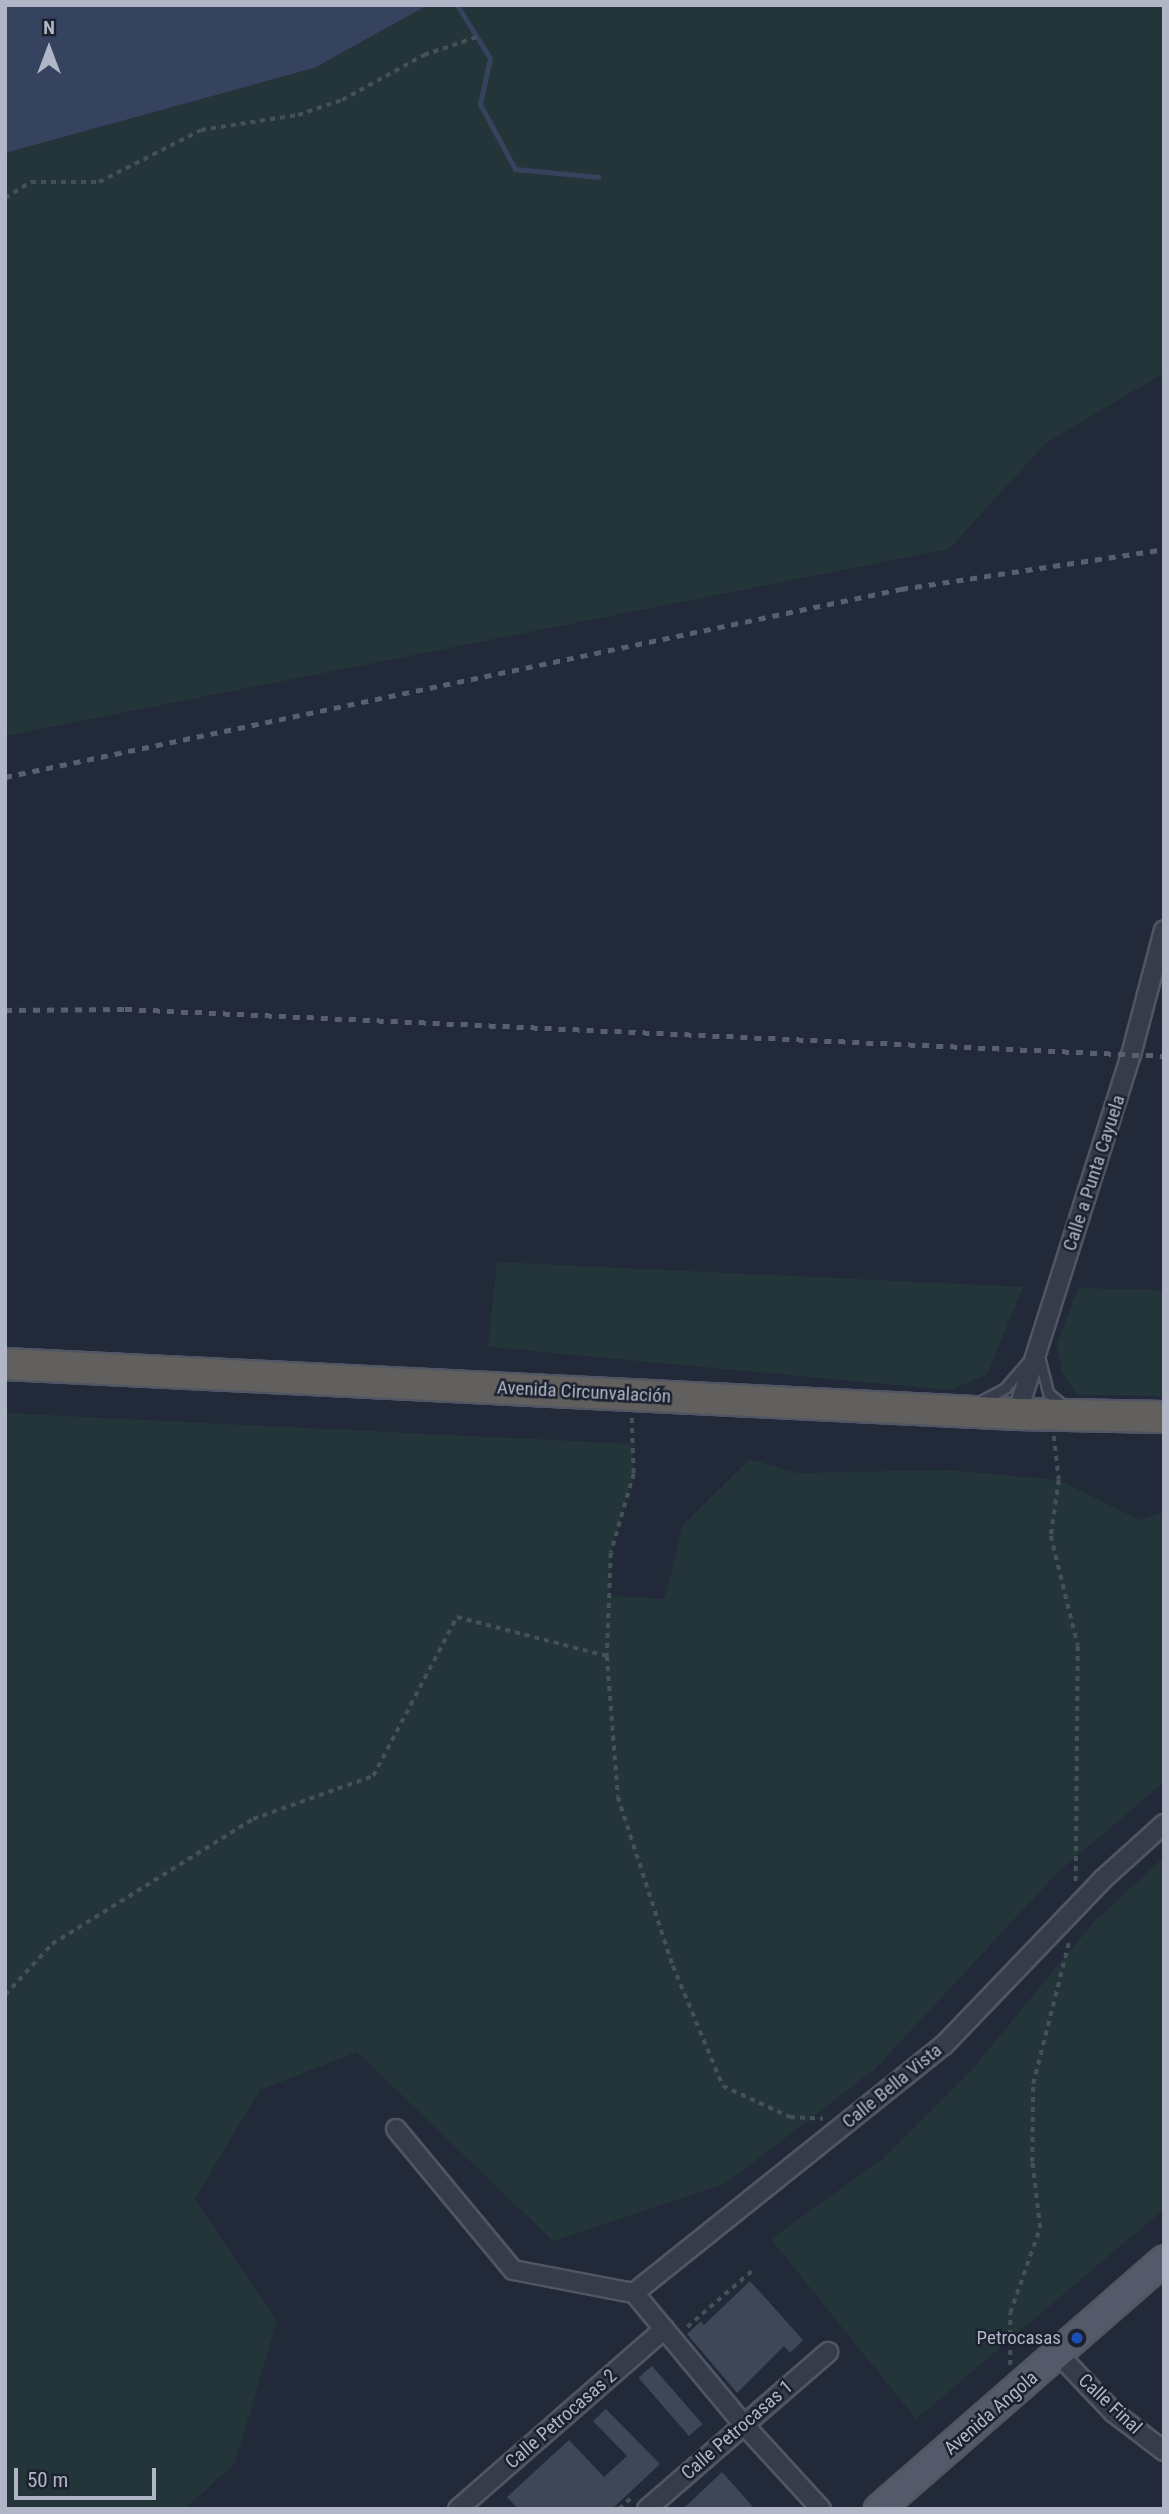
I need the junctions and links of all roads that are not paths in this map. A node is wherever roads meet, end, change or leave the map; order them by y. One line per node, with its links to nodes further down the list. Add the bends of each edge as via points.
1 (1164, 930): 2 (street, Calle a Punta Cayuela, via 1131,1055)
2 (1037, 1351): 4 (lane, via 1005,1388); 5 (street, Calle a Punta Cayuela); 6 (lane, via 1048,1393)
3 (5, 1364): 4 (highway, Avenida Circunvalación)
4 (961, 1412): 5 (highway, Avenida Circunvalación)
5 (1017, 1415): 6 (highway, Avenida Circunvalación)
6 (1075, 1415): 7 (highway, Avenida Circunvalación)
7 (1164, 1417)
8 (1164, 1824): 11 (street, Calle Bella Vista, via 1102,1880 944,2045)
9 (396, 2129): 11 (street, via 513,2270)
10 (1164, 2260): 14 (main road, Avenida Angola)
11 (634, 2293): 12 (street)
12 (664, 2329): 15 (street); 17 (street, Calle Petrocasas 2)
13 (828, 2352): 15 (street, Calle Petrocasas 1)
14 (1059, 2355): 16 (street, Calle Final, via 1114,2412); 20 (main road, Avenida Angola)
15 (744, 2425): 18 (street, Calle Petrocasas 1); 19 (street)
16 (1164, 2451)
17 (458, 2509)
18 (647, 2509)
19 (821, 2509)
20 (880, 2509)

